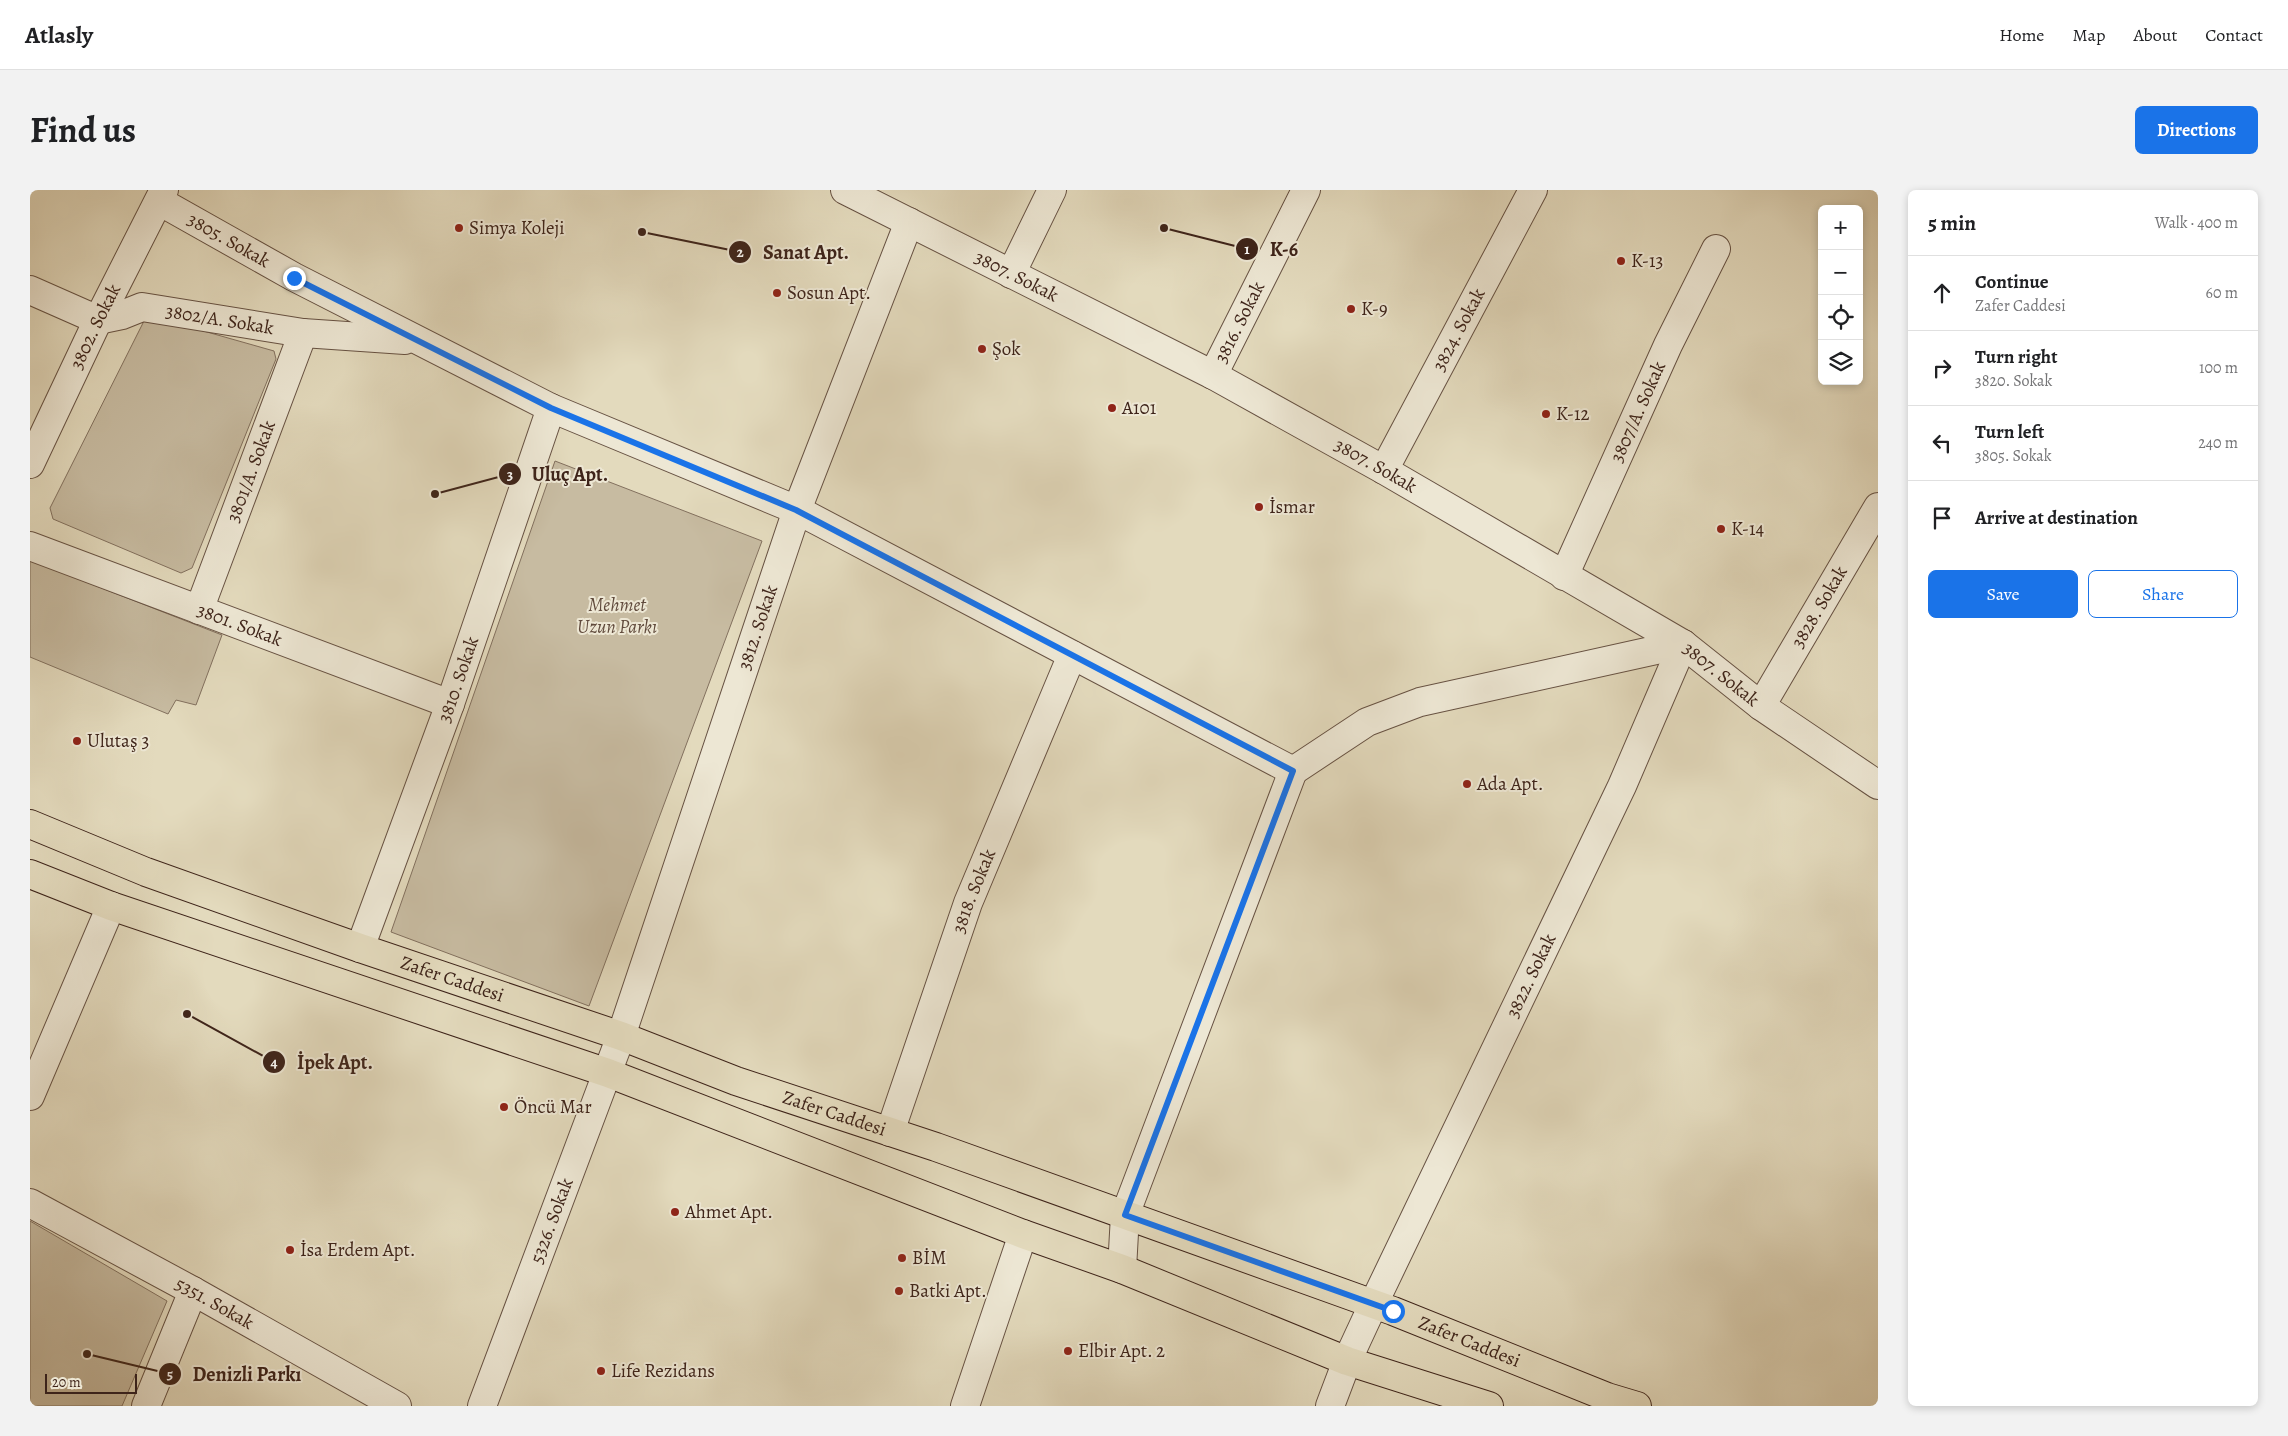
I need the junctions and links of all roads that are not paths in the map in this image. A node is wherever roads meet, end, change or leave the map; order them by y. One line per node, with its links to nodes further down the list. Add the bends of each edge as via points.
1 (845, 190): 6 (street, 3807. Sokak)
2 (1052, 190): 8 (street)
3 (1306, 190): 13 (street, 3816. Sokak)
4 (1533, 190): 16 (street, 3824. Sokak)
5 (161, 196): 10 (street, 3802. Sokak); 12 (street, 3805. Sokak, via 294,278)
6 (909, 222): 8 (street, 3807. Sokak); 18 (street, 3812. Sokak)
7 (1716, 250): 20 (street, 3807/A. Sokak, via 1668,345)
8 (1011, 274): 13 (street, 3807. Sokak)
9 (30, 290): 10 (street)
10 (98, 320): 11 (street, 3802/A. Sokak, via 142,307); 15 (street, 3802. Sokak)
11 (303, 333): 12 (street, 3802/A. Sokak); 21 (street, 3801/A. Sokak)
12 (418, 340): 14 (street, 3805. Sokak)
13 (1213, 375): 16 (street, 3807. Sokak)
14 (551, 408): 18 (street, 3805. Sokak); 24 (street, 3810. Sokak)
15 (30, 464)
16 (1384, 470): 20 (street, 3807. Sokak)
17 (1878, 507): 25 (street, 3828. Sokak)
18 (796, 510): 23 (street, 3805. Sokak); 32 (street, 3812. Sokak)
19 (30, 546): 21 (street, 3801. Sokak)
20 (1564, 576): 22 (street, 3807. Sokak)
21 (200, 610): 24 (street, 3801. Sokak)
22 (1684, 644): 25 (street, 3807. Sokak); 26 (street, via 1420,702 1367,722); 41 (street, 3822. Sokak, via 1622,786)
23 (1072, 655): 26 (street, 3805. Sokak); 35 (street, 3818. Sokak, via 968,903)
24 (450, 704): 31 (street, 3810. Sokak)
25 (1760, 706): 27 (street, 3807. Sokak)
26 (1293, 771): 37 (street)
27 (1878, 785)
28 (30, 824): 31 (main road, Zafer Caddesi, via 146,872)
29 (30, 874): 30 (main road)
30 (111, 906): 33 (main road); 34 (street)
31 (360, 948): 32 (main road, Zafer Caddesi)
32 (622, 1036): 33 (street, 5326. Sokak); 35 (main road, Zafer Caddesi, via 736,1081)
33 (608, 1073): 38 (main road); 45 (street, 5326. Sokak)
34 (30, 1096)
35 (890, 1132): 37 (main road, Zafer Caddesi)
36 (30, 1203): 40 (street, 5351. Sokak)
37 (1125, 1215): 39 (street); 41 (main road, Zafer Caddesi)
38 (1023, 1234): 39 (main road); 46 (street)
39 (1122, 1269): 42 (main road)
40 (193, 1291): 43 (street); 44 (street, 5351. Sokak)
41 (1373, 1305): 42 (street, 3822. Sokak); 49 (main road, Zafer Caddesi)
42 (1347, 1361): 47 (street, 3822. Sokak); 48 (main road)
43 (146, 1406)
44 (397, 1406)
45 (482, 1406)
46 (965, 1406)
47 (1330, 1406)
48 (1489, 1406)
49 (1636, 1406)

